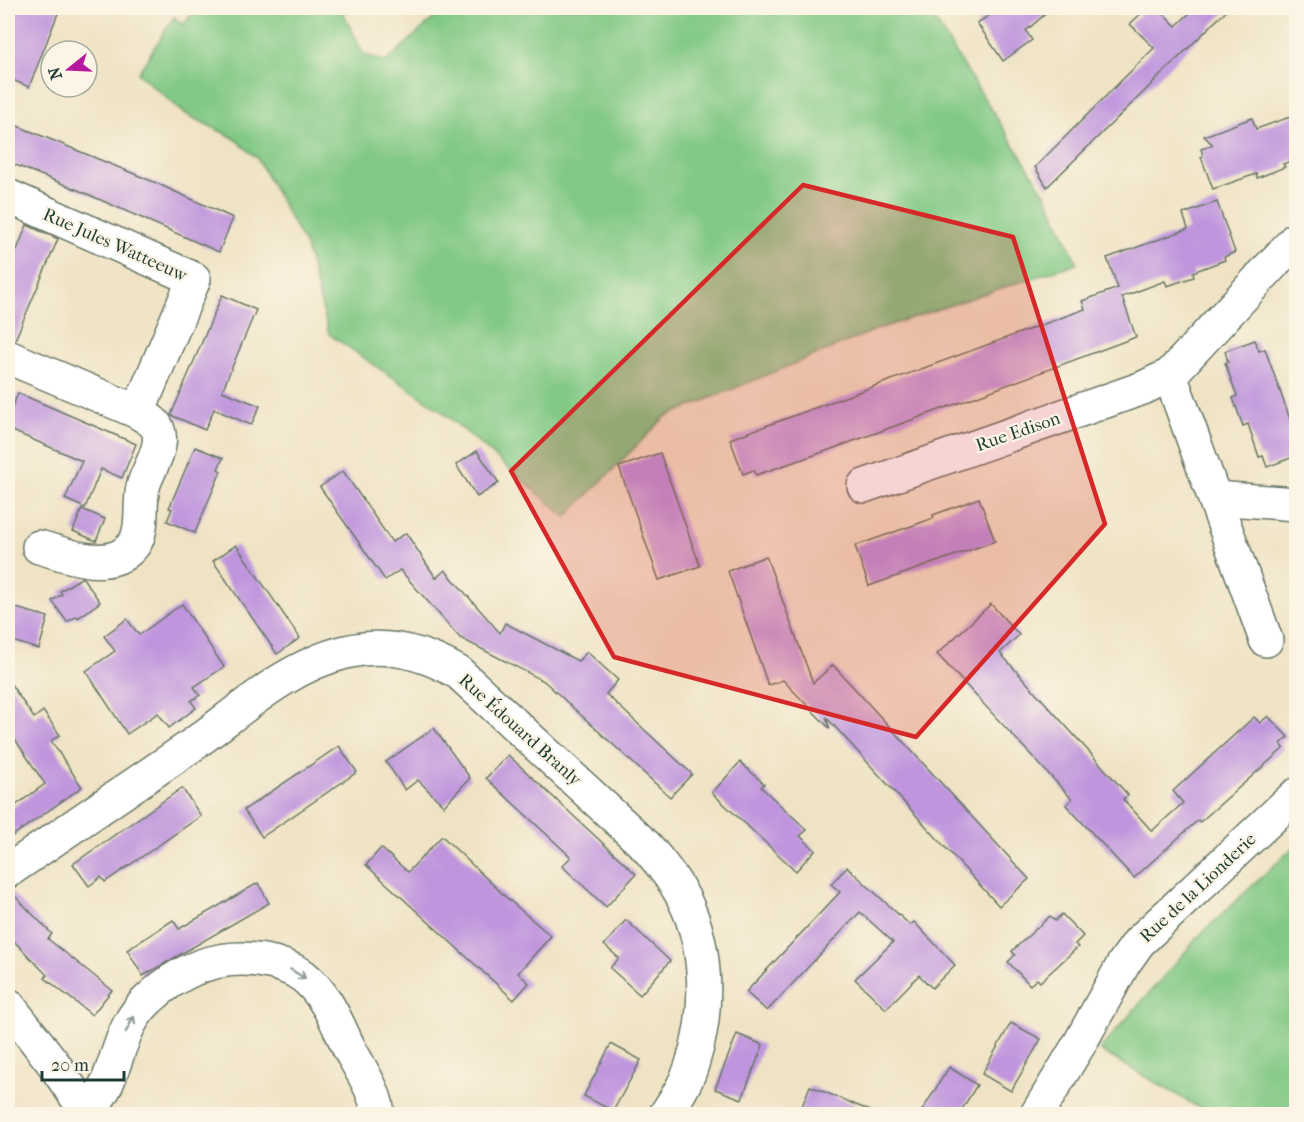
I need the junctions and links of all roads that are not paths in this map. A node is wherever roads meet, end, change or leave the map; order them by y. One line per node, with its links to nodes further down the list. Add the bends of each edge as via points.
1 (8, 196): 5 (street, Rue Jules Watteeuw, via 194,279)
2 (1296, 239): 4 (street, Rue Edison)
3 (8, 357): 5 (street)
4 (1170, 375): 6 (street, Rue Edison); 7 (street)
5 (138, 412): 9 (street, via 155,425 160,439 143,488 135,542 124,554 105,560)
6 (864, 486)
7 (1215, 498): 8 (street); 10 (street)
8 (1296, 504)
9 (39, 547)
10 (1266, 640)
11 (1296, 795): 17 (street, Rue de la Lionderie, via 1139,942)
12 (8, 871): 16 (street, Rue Édouard Branly, via 304,666 367,648 424,655 459,673 638,838 680,891 704,973 705,1004 693,1062)
13 (8, 1005): 14 (street)
14 (88, 1114): 15 (street, one-way to 15, via 106,1087 119,1046 136,1012 175,978 229,958 284,966 315,987 371,1090)
15 (378, 1114)
16 (666, 1114)
17 (1037, 1114)

